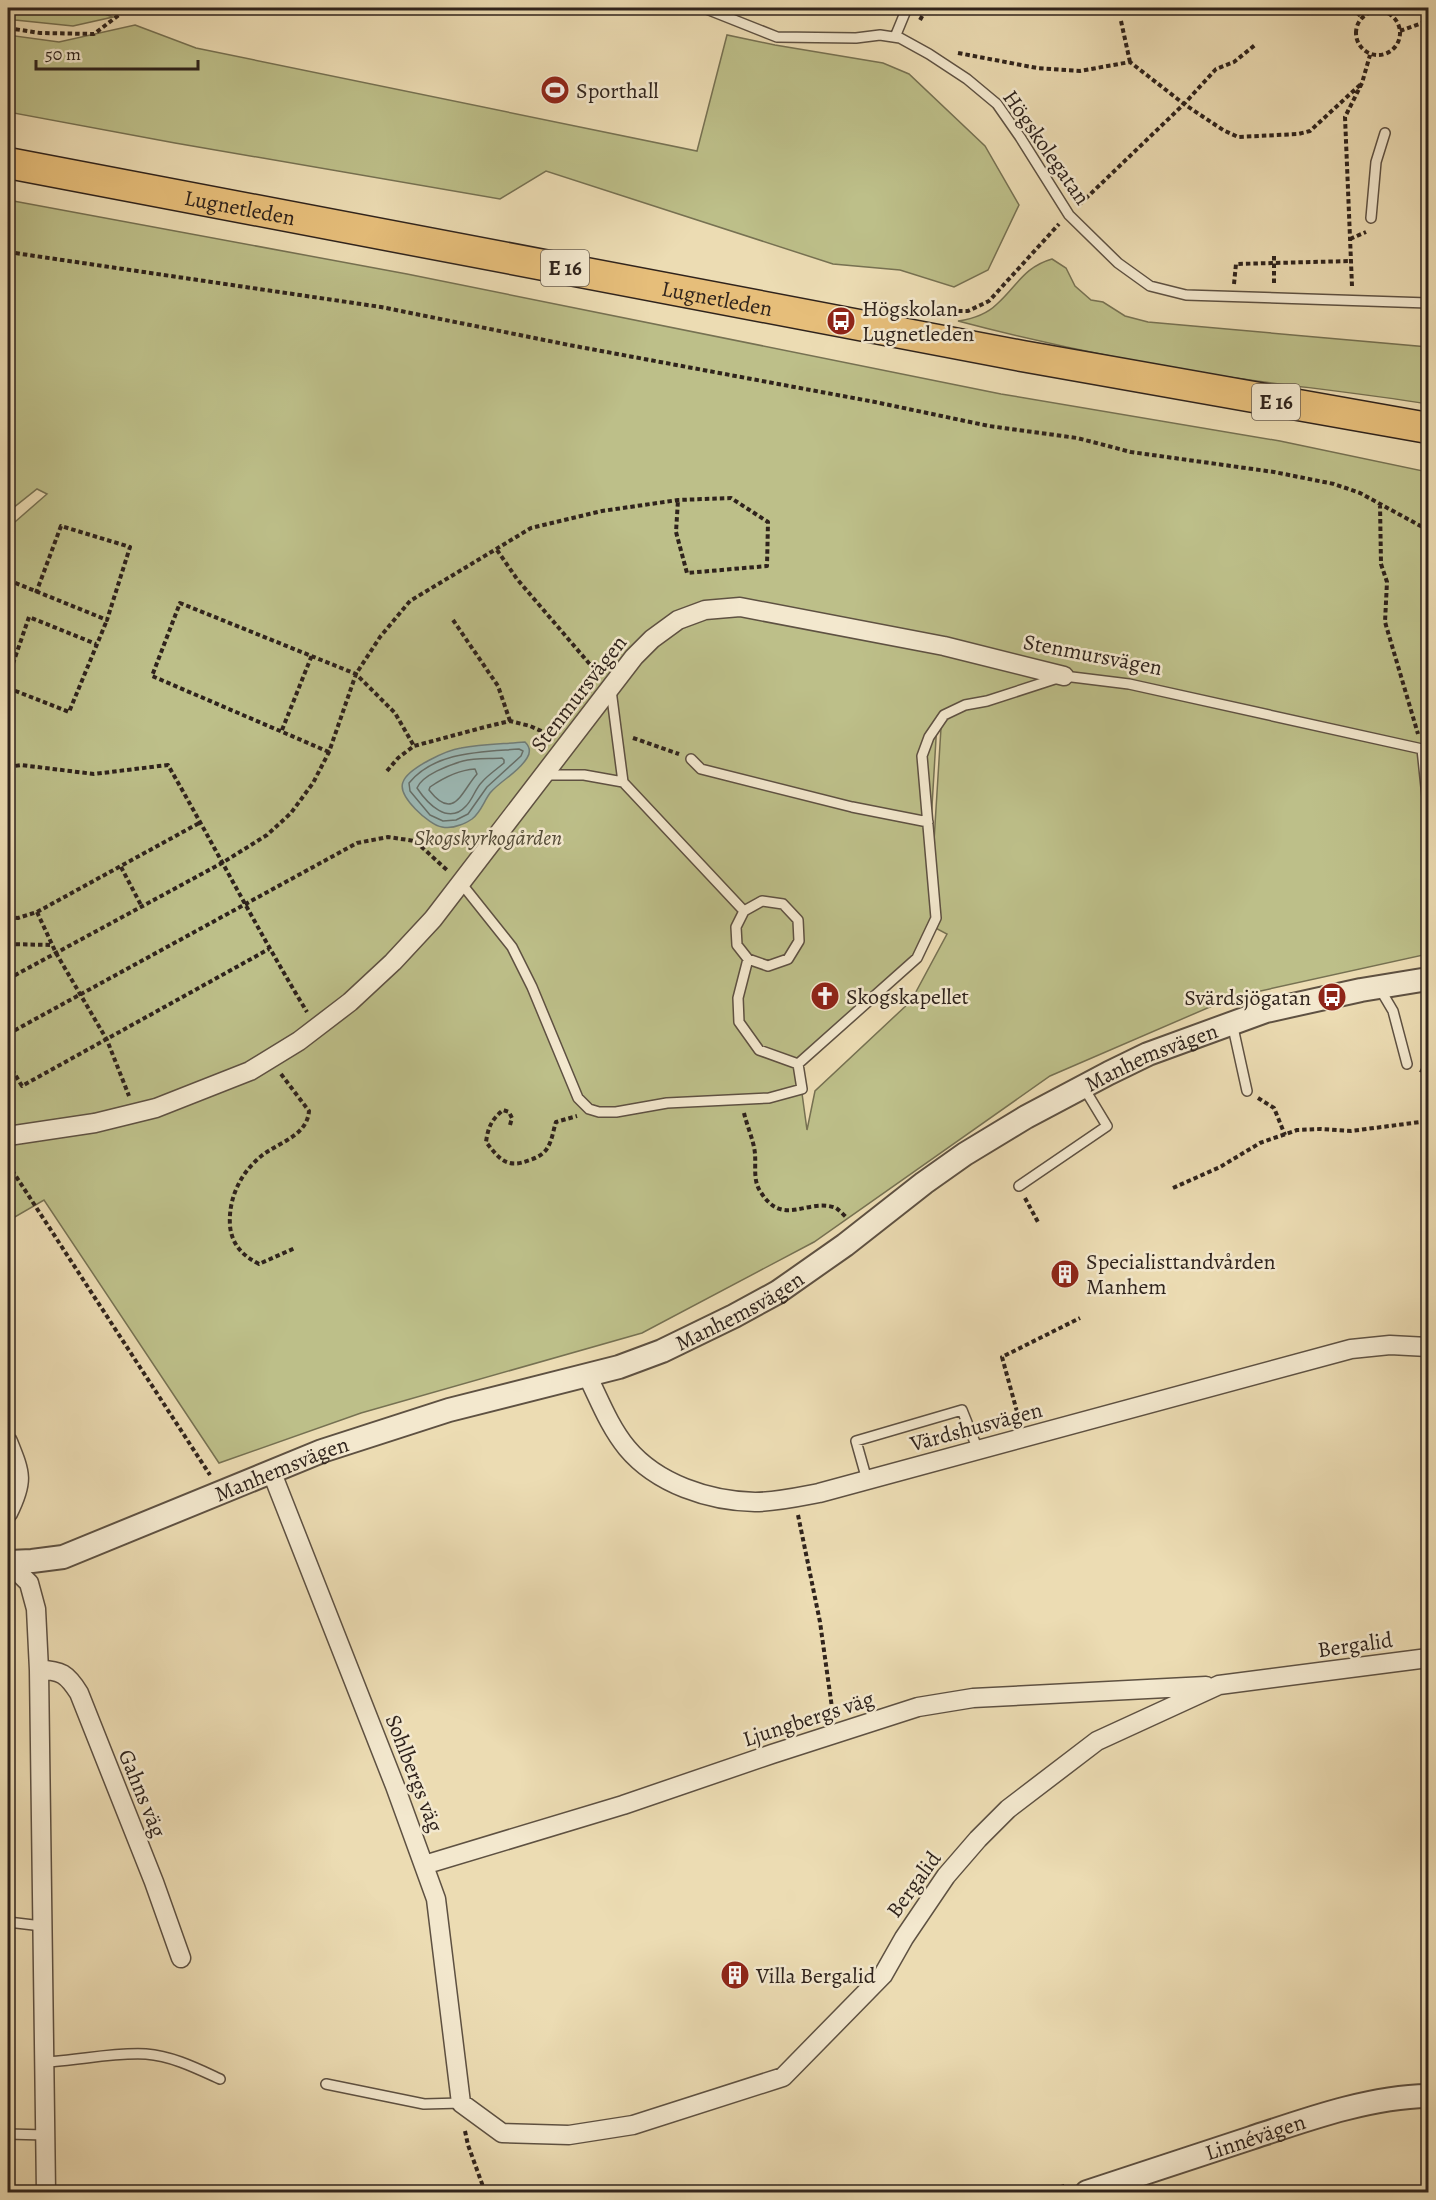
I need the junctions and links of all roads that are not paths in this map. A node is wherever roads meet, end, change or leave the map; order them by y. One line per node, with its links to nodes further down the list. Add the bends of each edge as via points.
1 (704, 8): 3 (lane, Högskolegatan, via 777,37)
2 (907, 8): 3 (lane)
3 (895, 37): 7 (lane, Högskolegatan, via 967,79 997,104 1069,215 1118,263 1150,286 1186,295)
4 (1385, 133): 6 (lane, via 1376,162)
5 (8, 163): 8 (highway, Lugnetleden / E 16, via 1022,356)
6 (1371, 218)
7 (1428, 303)
8 (1428, 428)
9 (1064, 676): 10 (street, Stenmursvägen, via 944,646 740,608 705,610 678,620 634,657); 14 (lane, Stenmursvägen, via 1129,684 1422,748); 15 (lane, via 965,705 944,715 928,737 922,756)
10 (611, 688): 12 (street, Stenmursvägen); 13 (lane)
11 (691, 759): 15 (lane, via 701,769)
12 (544, 776): 13 (lane, via 584,775); 16 (street, Stenmursvägen)
13 (623, 782): 17 (lane)
14 (1428, 806)
15 (928, 822): 22 (lane, via 936,918 917,958)
16 (461, 883): 22 (lane, via 512,947 578,1098 589,1109 616,1112 667,1102 768,1098 802,1089); 26 (street, Stenmursvägen, via 393,962 350,1002 250,1071 156,1108 94,1124)
17 (744, 911): 18 (lane, via 736,927 737,945); 18 (lane, via 762,901 783,904 798,920 800,941 788,959 768,966)
18 (748, 959): 22 (lane, via 738,998 739,1022 759,1050)
19 (1428, 979): 20 (street, Manhemsvägen)
20 (1379, 987): 21 (street, Manhemsvägen, via 1266,1011); 23 (lane, via 1393,1011)
21 (1232, 1023): 24 (street, Manhemsvägen, via 1148,1054); 25 (lane)
22 (798, 1064)
23 (1407, 1064)
24 (1083, 1086): 27 (lane, via 1107,1126); 29 (street, Manhemsvägen, via 965,1154 778,1292 662,1351)
25 (1247, 1091)
26 (8, 1136)
27 (1019, 1186)
28 (1428, 1347): 31 (street, Värdshusvägen, via 1351,1349)
29 (587, 1375): 32 (street, Manhemsvägen, via 396,1426); 33 (street, Värdshusvägen, via 625,1446 665,1479 693,1491 757,1502)
30 (8, 1442): 34 (street, via 20,1481)
31 (978, 1450): 33 (street, Värdshusvägen); 33 (lane, via 962,1410 856,1441)
32 (272, 1473): 35 (street, Manhemsvägen, via 63,1557); 39 (street, Sohlbergs väg)
33 (867, 1480)
34 (8, 1513)
35 (8, 1562): 37 (street, via 29,1582 36,1609)
36 (1428, 1658): 38 (street, Bergalid)
37 (39, 1670): 41 (street); 42 (street, Gahns väg, via 61,1672 79,1694)
38 (1219, 1685): 39 (street, Ljungbergs väg, via 973,1698 918,1707 672,1789); 47 (street, Bergalid, via 1097,1741 1008,1809 946,1876 883,1975 783,2077 633,2125 569,2135 502,2133)
39 (424, 1865): 47 (street, Sohlbergs väg, via 439,1914)
40 (8, 1922): 41 (lane)
41 (42, 1926): 43 (street)
42 (181, 1958)
43 (44, 2062): 44 (lane, via 147,2054 176,2060); 49 (street)
44 (220, 2079)
45 (326, 2084): 47 (lane, via 424,2104)
46 (1428, 2096): 51 (street, Linnévägen, via 1336,2112)
47 (461, 2103)
48 (8, 2134): 49 (lane)
49 (45, 2135): 50 (street)
50 (46, 2193)
51 (1087, 2193)

